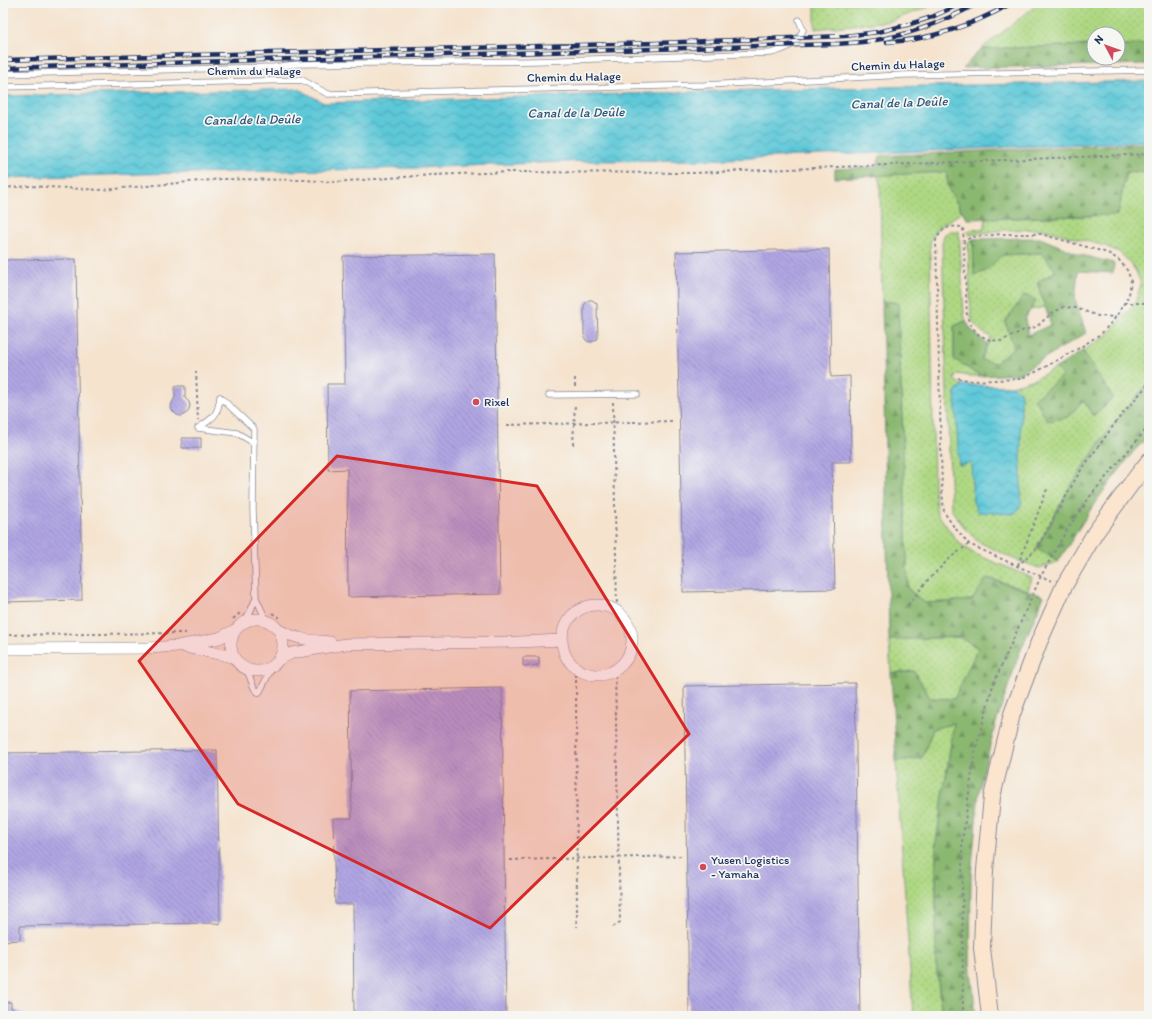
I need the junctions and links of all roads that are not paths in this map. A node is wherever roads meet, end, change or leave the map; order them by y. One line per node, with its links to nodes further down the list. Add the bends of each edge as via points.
1 (799, 20): 3 (lane, via 803,30 799,38 784,50 771,53)
2 (1149, 70): 4 (lane, Chemin du Halage, via 904,75 705,85 328,94 302,80)
3 (3, 74)
4 (3, 87)
5 (637, 394): 6 (lane)
6 (549, 395)
7 (254, 443): 7 (lane, via 254,429 220,397 219,408 212,419 198,428 237,433); 9 (lane)
8 (1149, 461): 21 (main road, via 1095,533 1064,586 1038,642 1012,714 992,797 985,870 982,948)
9 (256, 598): 10 (lane); 11 (lane)
10 (267, 621): 11 (street, via 256,618); 13 (street)
11 (244, 622): 12 (street)
12 (234, 625): 16 (street, via 219,638); 18 (street, via 231,642)
13 (280, 625): 15 (street, via 291,636); 19 (street, via 284,642)
14 (562, 640): 14 (street, via 564,652 576,668 598,676 619,669 632,649 633,638 625,618 616,610 604,605 594,605 575,612 566,623); 15 (street)
15 (346, 644): 19 (street, via 292,653)
16 (178, 646): 17 (street); 18 (street)
17 (3, 649)
18 (233, 657): 20 (street)
19 (277, 662): 20 (street, via 266,670); 20 (lane, via 259,693 254,688)
20 (247, 670)
21 (990, 1016)

